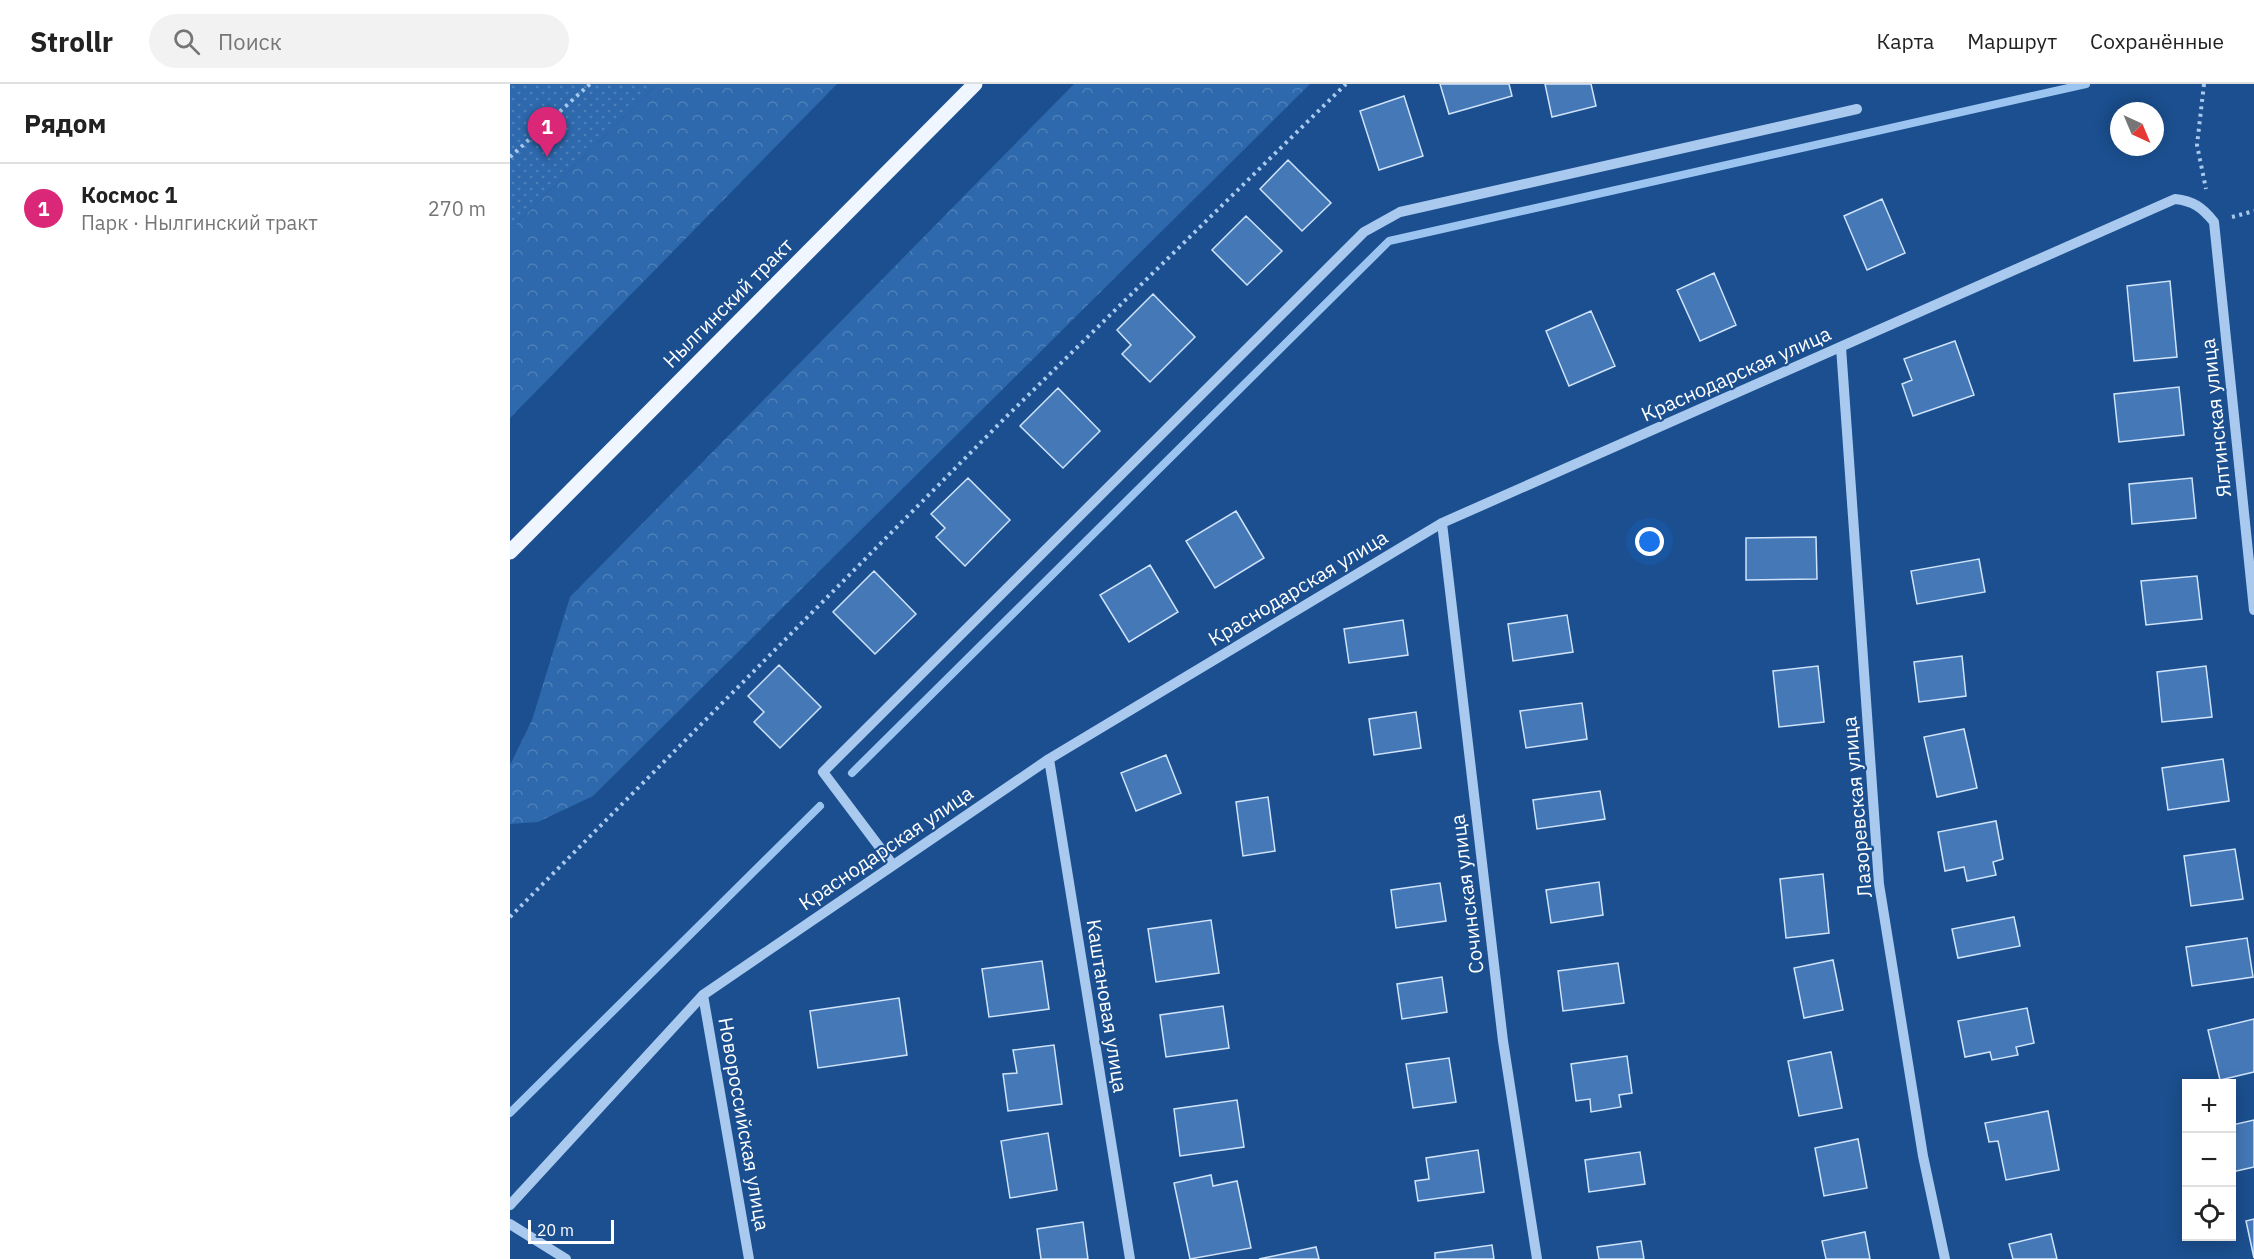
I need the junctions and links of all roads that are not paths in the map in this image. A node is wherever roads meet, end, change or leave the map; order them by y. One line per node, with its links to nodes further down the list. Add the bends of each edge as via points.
1 (975, 84): 6 (main road, Нылгинский тракт)
2 (1857, 108): 9 (street, via 1400,212 1364,232 823,772)
3 (2214, 222): 4 (street, Краснодарская улица, via 2204,209 2175,199); 7 (street, Ялтинская улица)
4 (1840, 347): 5 (street, Краснодарская улица); 17 (street, Лазоревская улица, via 1879,884 1923,1156)
5 (1442, 523): 8 (street, Краснодарская улица); 16 (street, Сочинская улица, via 1503,1041)
6 (510, 552)
7 (2254, 610)
8 (1049, 759): 9 (street, Краснодарская улица); 15 (street, Каштановая улица)
9 (893, 865): 10 (street, Краснодарская улица)
10 (703, 994): 11 (street, Краснодарская улица); 14 (street, Новороссийская улица)
11 (510, 1205)
12 (510, 1224): 13 (street)
13 (566, 1259)
14 (749, 1259)
15 (1130, 1259)
16 (1537, 1259)
17 (1945, 1259)

